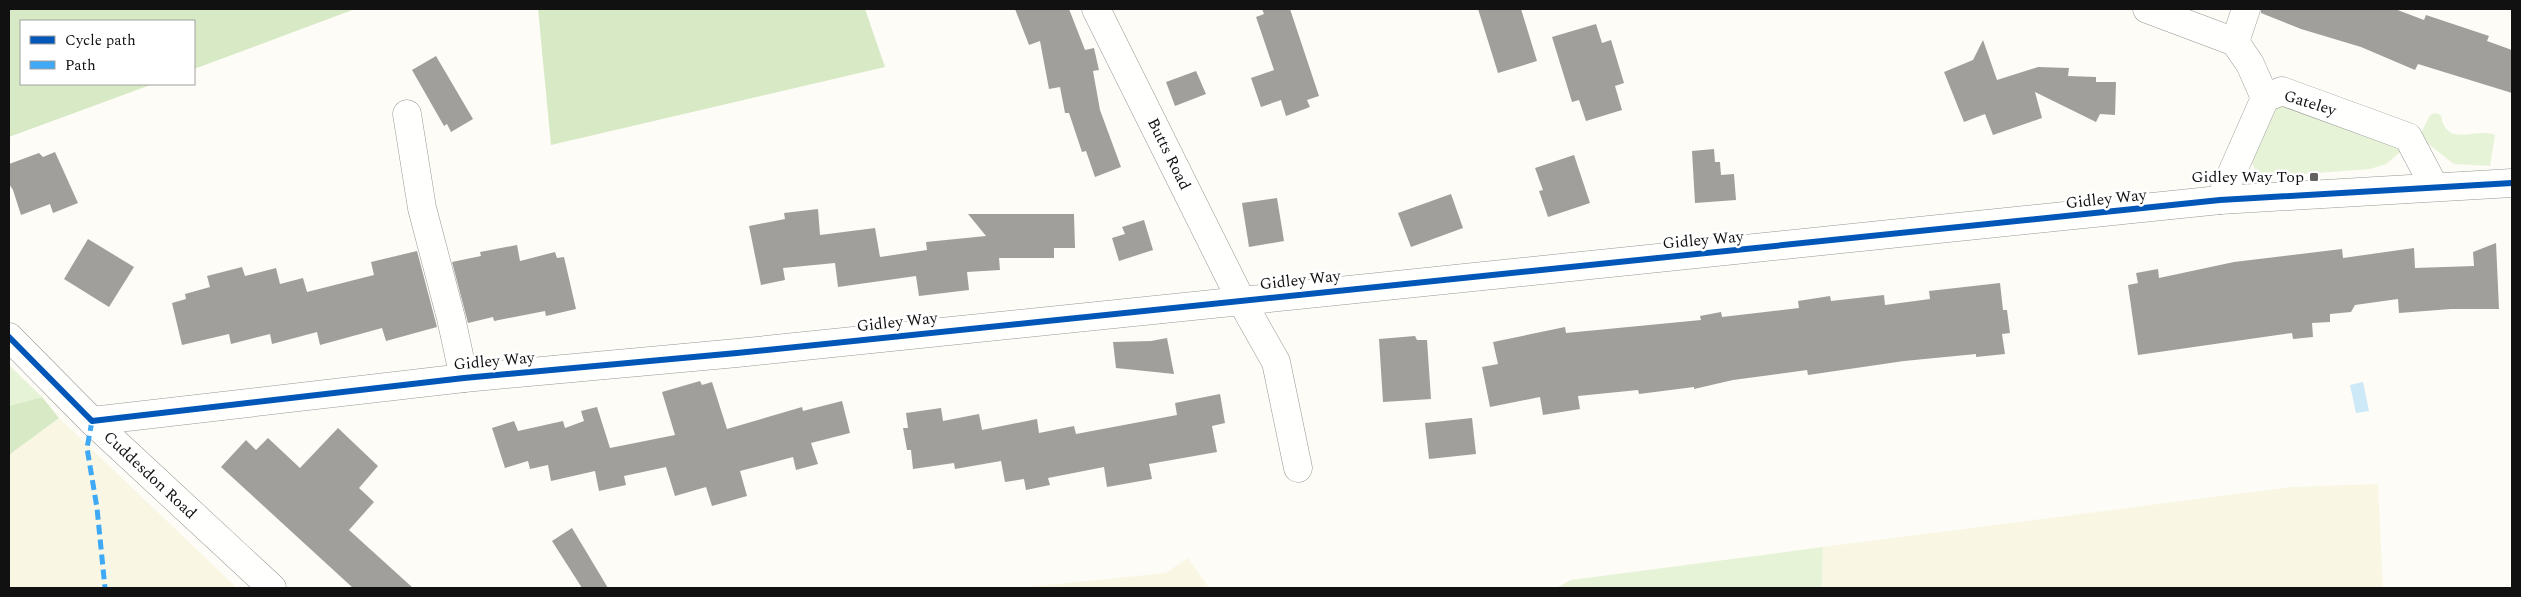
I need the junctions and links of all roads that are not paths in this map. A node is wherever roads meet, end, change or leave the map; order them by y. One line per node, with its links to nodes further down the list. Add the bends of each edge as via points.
1 (1096, 9): 10 (street, Butts Road)
2 (2147, 9): 4 (street)
3 (2246, 9): 4 (street)
4 (2235, 42): 5 (street, via 2250,64)
5 (2265, 98): 8 (street, Gateley, via 2282,91 2408,137); 9 (street, Gateley)
6 (407, 114): 12 (street, via 422,208)
7 (2512, 183): 8 (street, Gidley Way)
8 (2434, 186): 9 (street, Gidley Way)
9 (2220, 200): 10 (street, Gidley Way)
10 (1241, 300): 12 (street, Gidley Way); 14 (street, Butts Road, via 1276,362)
11 (9, 336): 13 (street, Cuddesdon Road)
12 (464, 378): 13 (street, Gidley Way)
13 (92, 422): 15 (street, Cuddesdon Road)
14 (1298, 468)
15 (272, 588)

